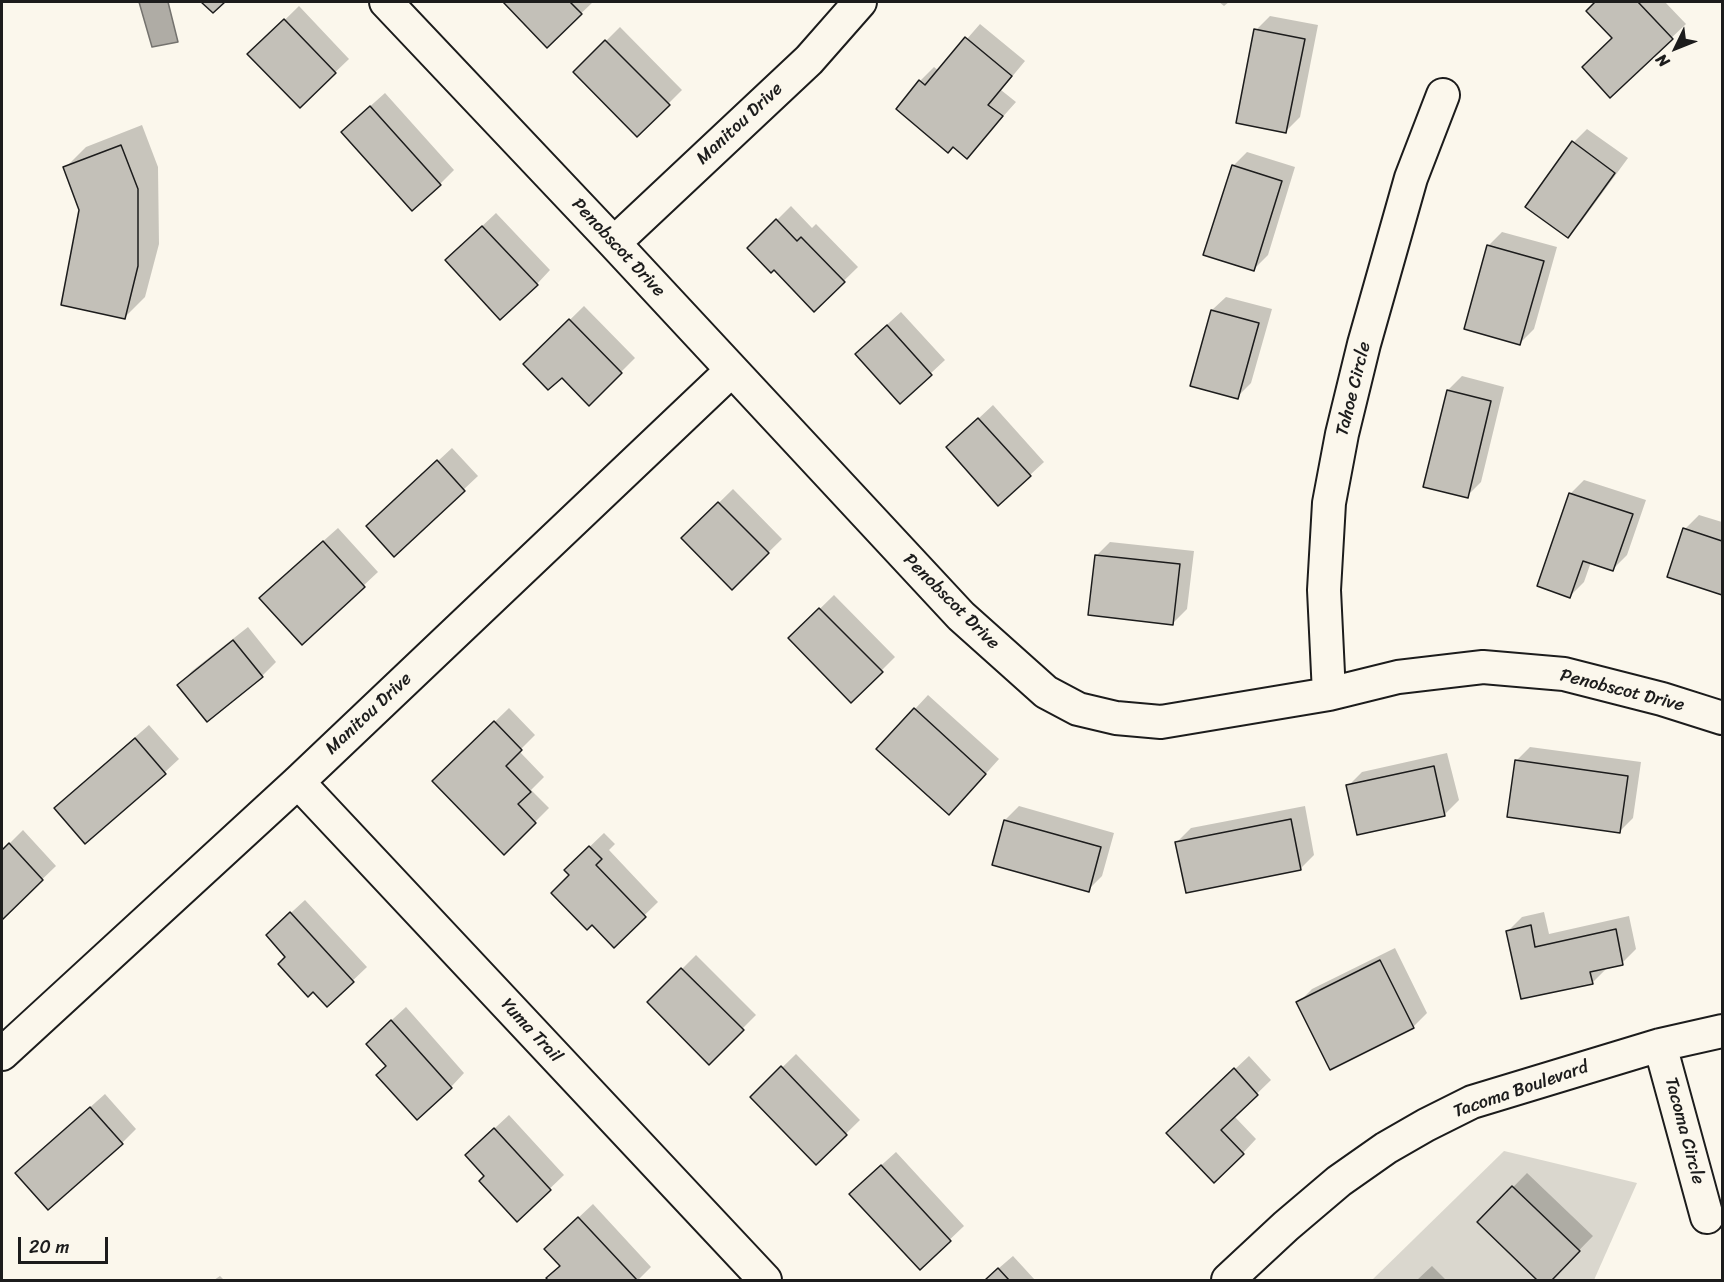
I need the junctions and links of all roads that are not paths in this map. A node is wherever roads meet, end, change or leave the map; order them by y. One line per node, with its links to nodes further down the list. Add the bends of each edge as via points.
1 (386, 2): 4 (street, Penobscot Drive)
2 (860, 2): 4 (street, Manitou Drive, via 809,60)
3 (1443, 95): 6 (street, Tahoe Circle, via 1411,178 1364,344 1333,480 1324,590)
4 (614, 243): 5 (street, Penobscot Drive)
5 (732, 370): 6 (street, Penobscot Drive, via 961,616 1046,692 1078,709 1116,718 1161,722); 8 (street, Manitou Drive)
6 (1329, 694): 7 (street, Penobscot Drive, via 1398,677 1483,667 1564,674)
7 (1722, 718)
8 (298, 782): 11 (street, Manitou Drive); 13 (street, Yuma Trail)
9 (1722, 1031): 10 (street, Tacoma Boulevard)
10 (1660, 1045): 12 (street, Tacoma Circle); 14 (street, Tacoma Boulevard, via 1472,1102 1426,1125 1339,1181)
11 (2, 1054)
12 (1707, 1216)
13 (765, 1281)
14 (1228, 1281)

